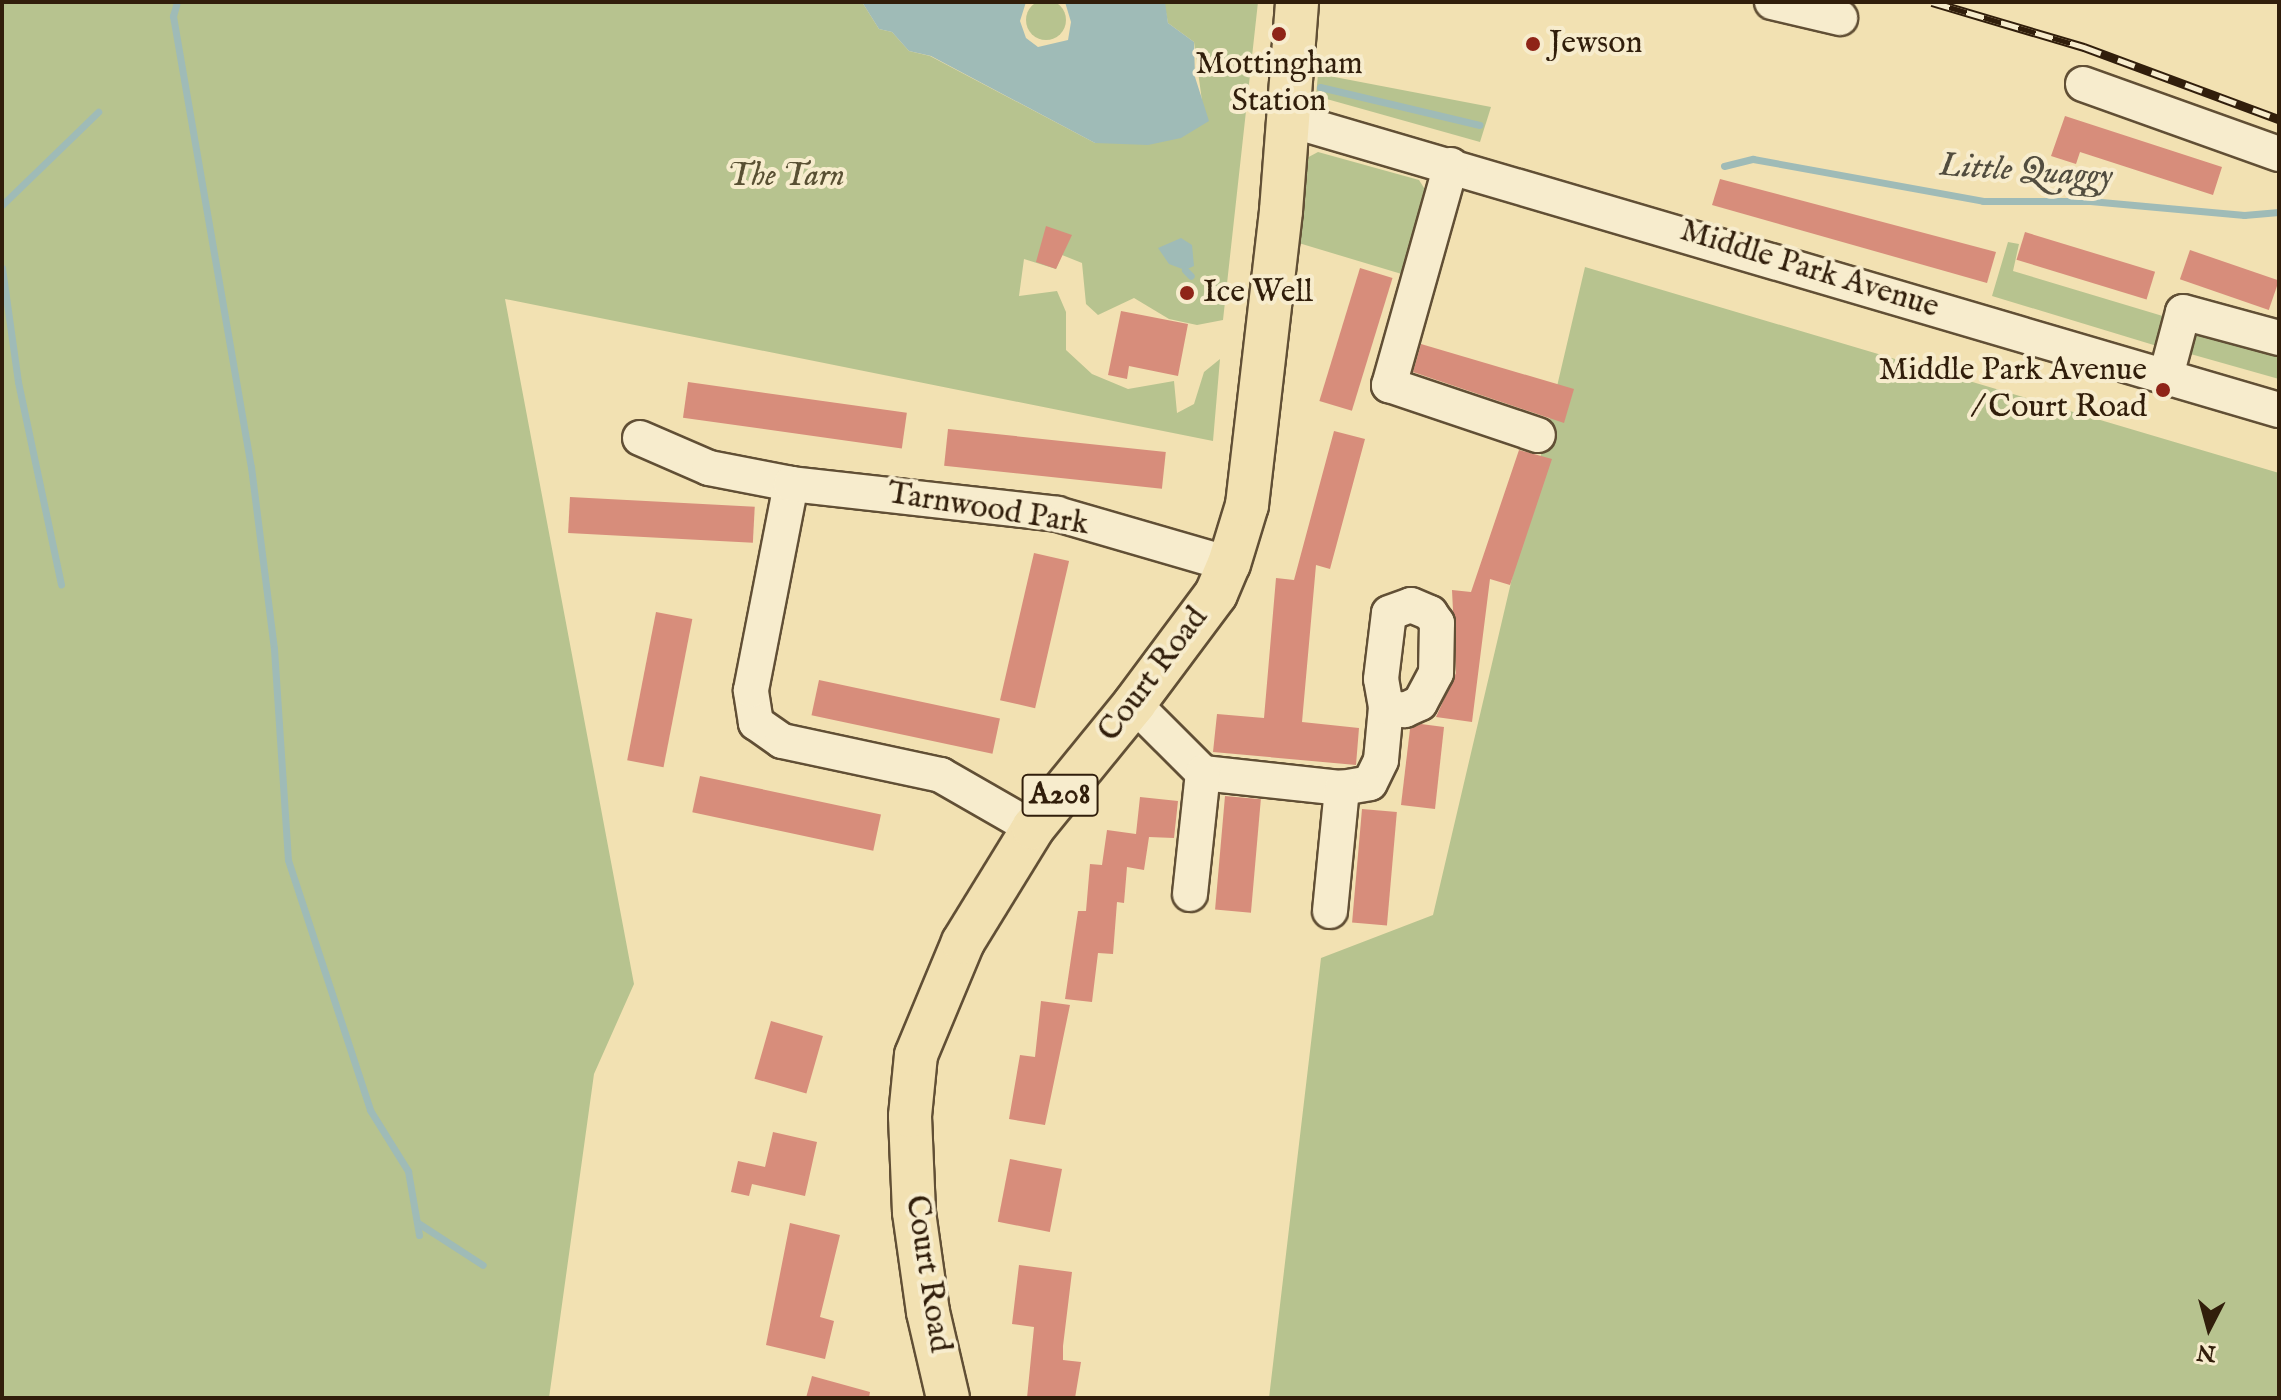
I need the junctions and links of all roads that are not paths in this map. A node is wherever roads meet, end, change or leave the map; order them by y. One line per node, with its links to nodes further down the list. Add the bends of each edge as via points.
1 (1297, 2): 5 (main road, Court Road / A208)
2 (1772, 2): 3 (street)
3 (1840, 18)
4 (2083, 84): 6 (street)
5 (1287, 119): 7 (street, Middle Park Avenue); 14 (main road, Court Road / A208, via 1247,505)
6 (2279, 154)
7 (1451, 165): 9 (street, Middle Park Avenue); 11 (street, via 1389,385)
8 (2279, 338): 9 (street, via 2183,312)
9 (2166, 376): 10 (street, Middle Park Avenue)
10 (2279, 410)
11 (1538, 435)
12 (640, 438): 13 (street, Tarnwood Park, via 709,468)
13 (791, 484): 14 (street, Tarnwood Park, via 1057,514); 19 (street, via 751,690 756,723 782,741 941,775)
14 (1229, 564): 15 (main road, Court Road / A208, via 1216,594)
15 (1134, 704): 17 (street); 19 (main road, Court Road / A208)
16 (1386, 707): 16 (street, via 1381,679 1389,613 1400,606 1430,613 1437,623 1439,648 1426,697 1405,710); 18 (street, via 1378,774 1370,783)
17 (1203, 773): 18 (street); 20 (street)
18 (1342, 788): 21 (street)
19 (1033, 828): 22 (main road, Court Road / A208, via 944,982 916,1055 910,1088 920,1272)
20 (1190, 894)
21 (1330, 911)
22 (948, 1398)

